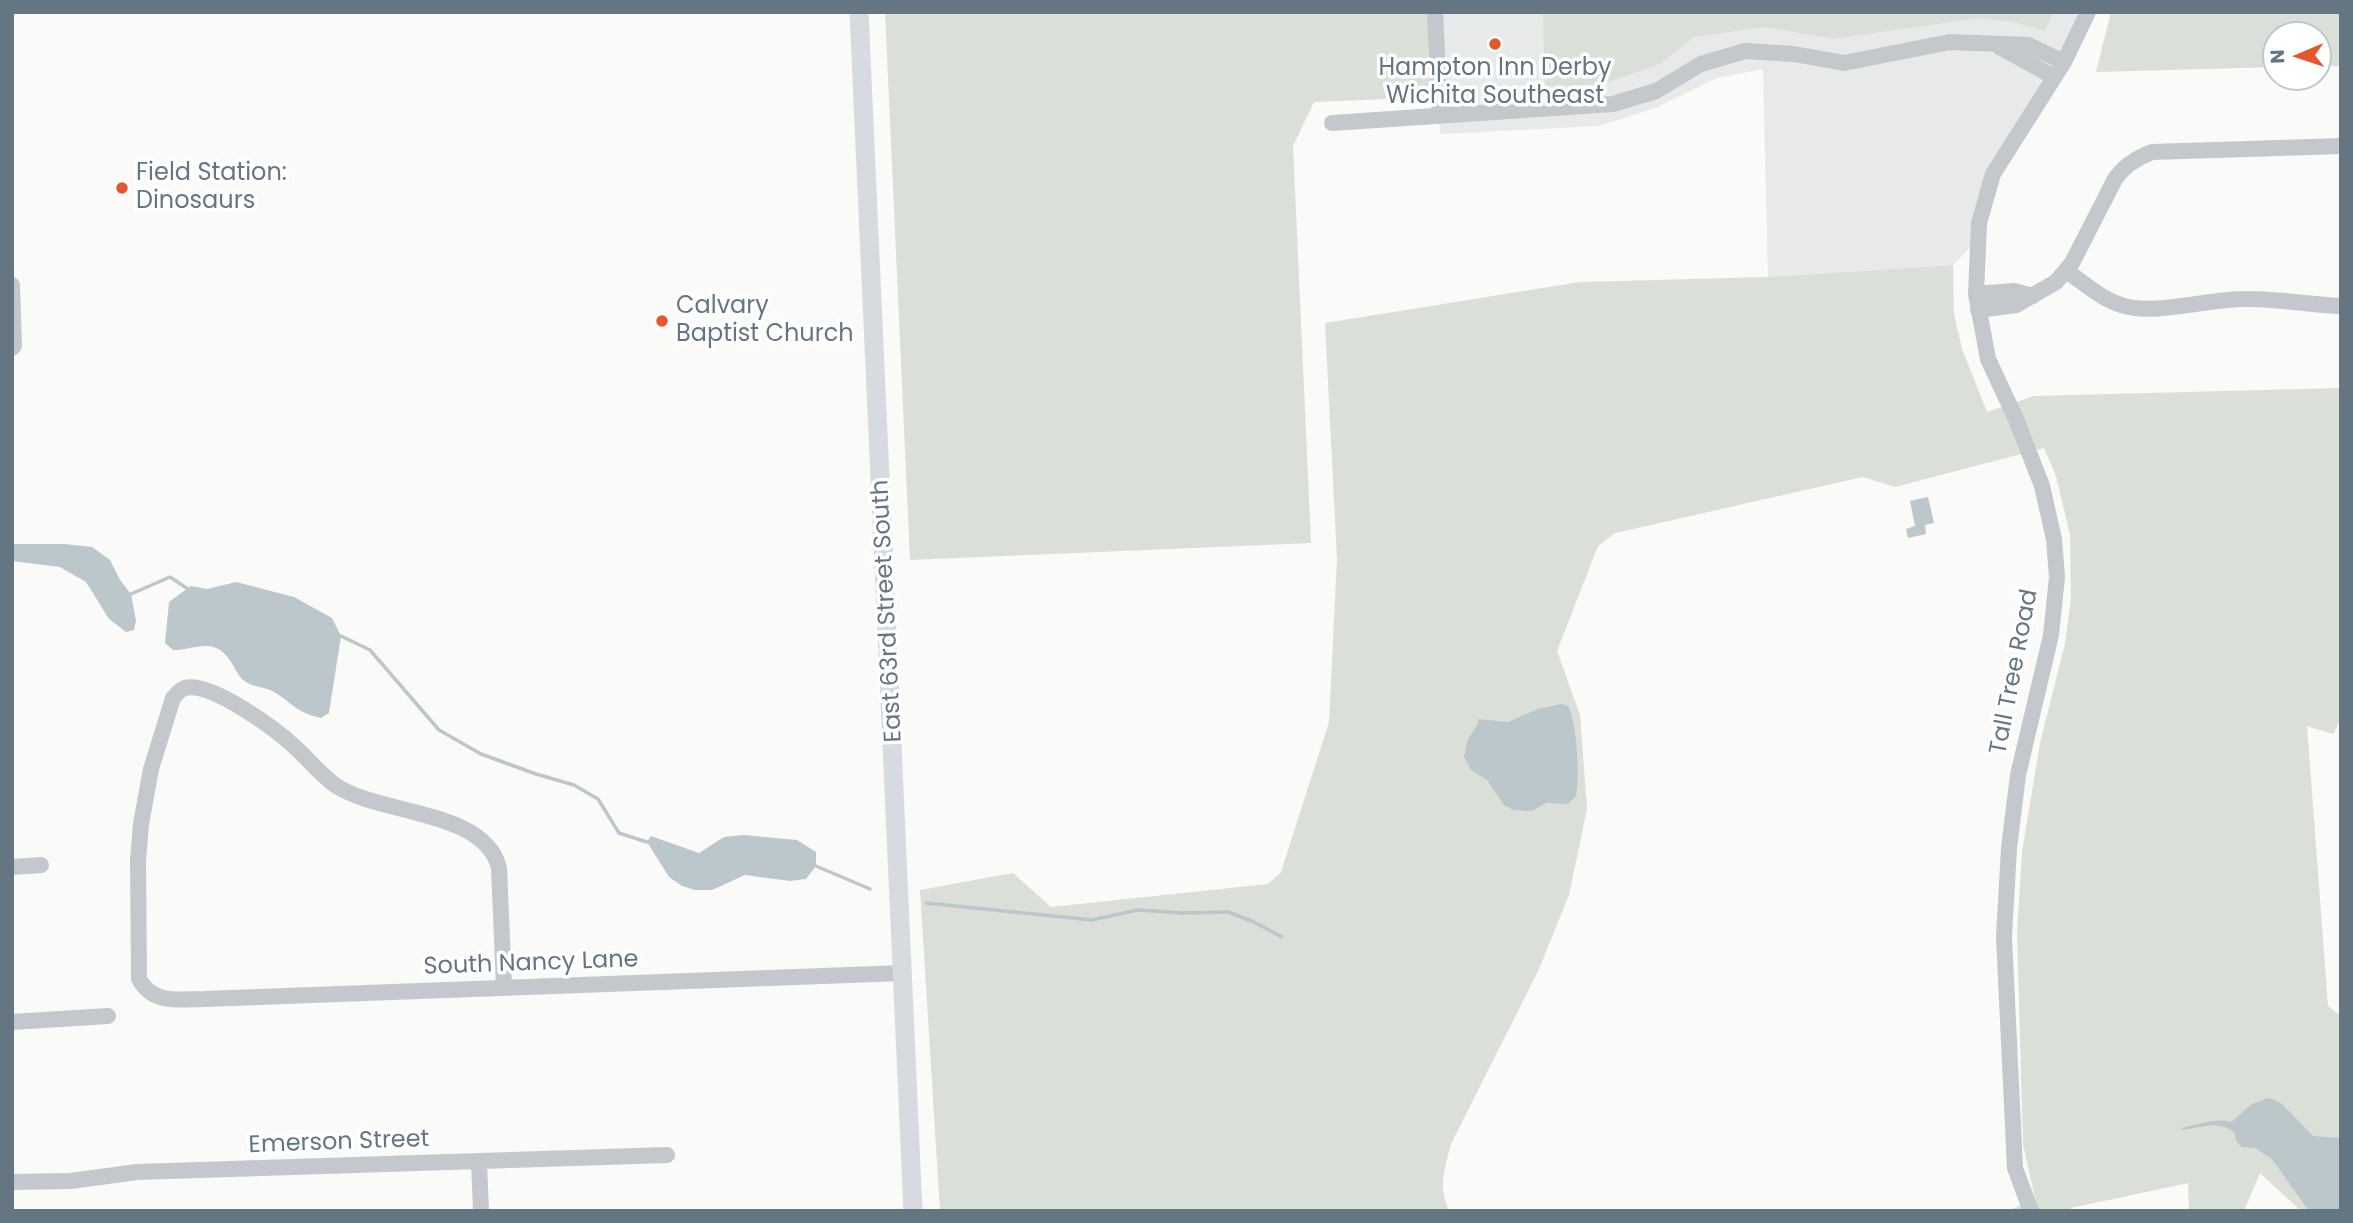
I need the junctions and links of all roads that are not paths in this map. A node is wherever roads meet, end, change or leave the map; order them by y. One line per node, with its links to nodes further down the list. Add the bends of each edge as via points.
1 (859, 12): 17 (main road, East 63rd Street South)
2 (1435, 12): 7 (street)
3 (2088, 12): 5 (street, Tall Tree Road)
4 (1996, 44): 5 (street, via 2028,45); 6 (street); 7 (street, via 1950,42 1844,63 1745,51 1701,64 1656,91 1614,104)
5 (2064, 62): 6 (street, Tall Tree Road)
6 (2054, 77): 12 (street, Tall Tree Road, via 1993,174 1979,223)
7 (1440, 116): 8 (street)
8 (1332, 123)
9 (2341, 146): 10 (street, via 2142,155 2115,179)
10 (2066, 271): 12 (street, via 2033,296 2014,291); 13 (street, via 2128,307 2154,309 2244,299)
11 (12, 285): 14 (street)
12 (1977, 302): 26 (street, Tall Tree Road, via 1989,359 2042,486 2057,576 2051,635 2018,775 2005,924 2015,1168)
13 (2341, 306)
14 (12, 348)
15 (41, 865): 16 (street)
16 (12, 867)
17 (903, 973): 18 (street, South Nancy Lane); 25 (main road, East 63rd Street South)
18 (503, 987): 18 (street, South Nancy Lane, via 499,869 486,843 460,827 347,793 254,715 200,688 184,689 173,698 151,769 141,824 138,969 148,992 160,999)
19 (108, 1016): 20 (street)
20 (12, 1022)
21 (667, 1155): 22 (street, Emerson Street)
22 (479, 1168): 23 (street, Emerson Street, via 137,1172 70,1181); 24 (street)
23 (12, 1182)
24 (481, 1211)
25 (913, 1211)
26 (2031, 1211)

